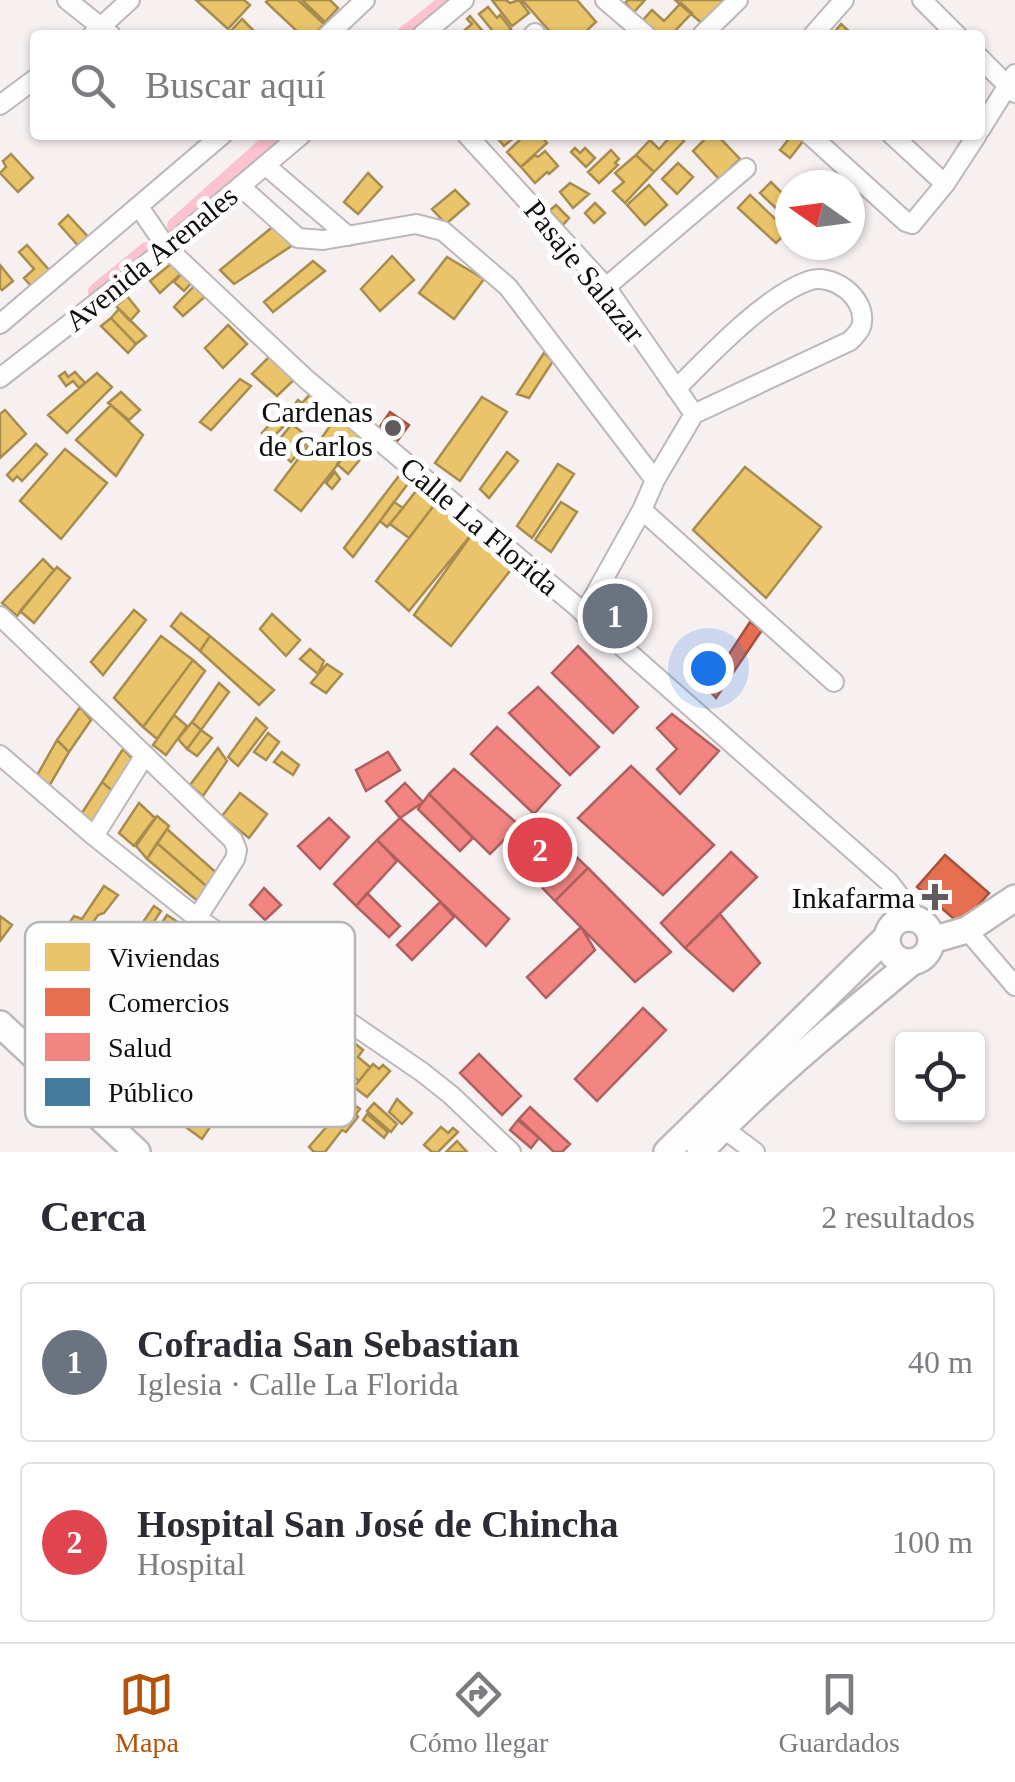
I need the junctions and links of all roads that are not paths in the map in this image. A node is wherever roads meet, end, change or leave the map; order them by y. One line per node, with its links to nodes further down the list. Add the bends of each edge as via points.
1 (67, 0): 9 (street)
2 (130, 0): 10 (street)
3 (364, 0): 11 (street)
4 (464, 0): 12 (street)
5 (605, 0): 13 (street)
6 (738, 0): 14 (street)
7 (844, 0): 15 (street)
8 (922, 0): 16 (street)
9 (100, 30)
10 (104, 30)
11 (333, 30)
12 (428, 30)
13 (640, 30)
14 (707, 30)
15 (817, 30)
16 (952, 30)
17 (985, 62): 19 (street)
18 (30, 82): 20 (street)
19 (1013, 85): 21 (street)
20 (0, 105)
21 (985, 123)
22 (213, 140): 32 (street, Avenida Arenales)
23 (295, 140): 28 (street, Avenida Arenales)
24 (472, 140): 35 (street, Pasaje Salazar)
25 (816, 140): 30 (street, via 906,222 918,219)
26 (897, 140): 30 (street)
27 (973, 140): 30 (street)
28 (265, 165): 31 (street, Avenida Arenales); 33 (street)
29 (746, 168): 35 (street)
30 (945, 184)
31 (240, 186): 33 (street, via 298,238); 34 (street, Avenida Arenales)
32 (139, 207): 34 (street, Calle La Florida); 36 (street, Avenida Arenales)
33 (348, 236): 40 (street, via 416,224 443,231 508,286)
34 (166, 248): 37 (street, Avenida Arenales); 42 (street, Calle La Florida, via 306,379)
35 (606, 286): 38 (street, Pasaje Salazar)
36 (0, 324)
37 (0, 378)
38 (676, 389): 39 (street, Pasaje Salazar); 39 (street, via 749,320 810,280 839,284 854,298 862,321 850,341)
39 (694, 414): 40 (street)
40 (655, 480): 41 (street)
41 (642, 510): 42 (street); 44 (street)
42 (584, 614): 51 (street, Calle La Florida, via 888,882)
43 (0, 616): 46 (street)
44 (834, 682)
45 (0, 755): 47 (street)
46 (145, 755): 47 (street); 49 (street, via 233,840 236,859)
47 (94, 836): 49 (street)
48 (1015, 898): 52 (street)
49 (197, 918): 50 (street)
50 (203, 922)
51 (924, 929): 52 (street); 53 (street, via 904,918); 54 (street, via 928,952)
52 (967, 930): 55 (street)
53 (887, 936): 54 (street, via 893,955); 56 (street)
54 (912, 962): 59 (street)
55 (1015, 986)
56 (809, 1012): 59 (street); 61 (street)
57 (0, 1024): 60 (street)
58 (355, 1026): 65 (street, via 451,1095)
59 (829, 1032): 61 (street)
60 (25, 1048)
61 (714, 1121): 63 (street); 66 (street)
62 (109, 1127): 64 (street)
63 (690, 1149)
64 (136, 1152)
65 (512, 1152)
66 (756, 1152)

